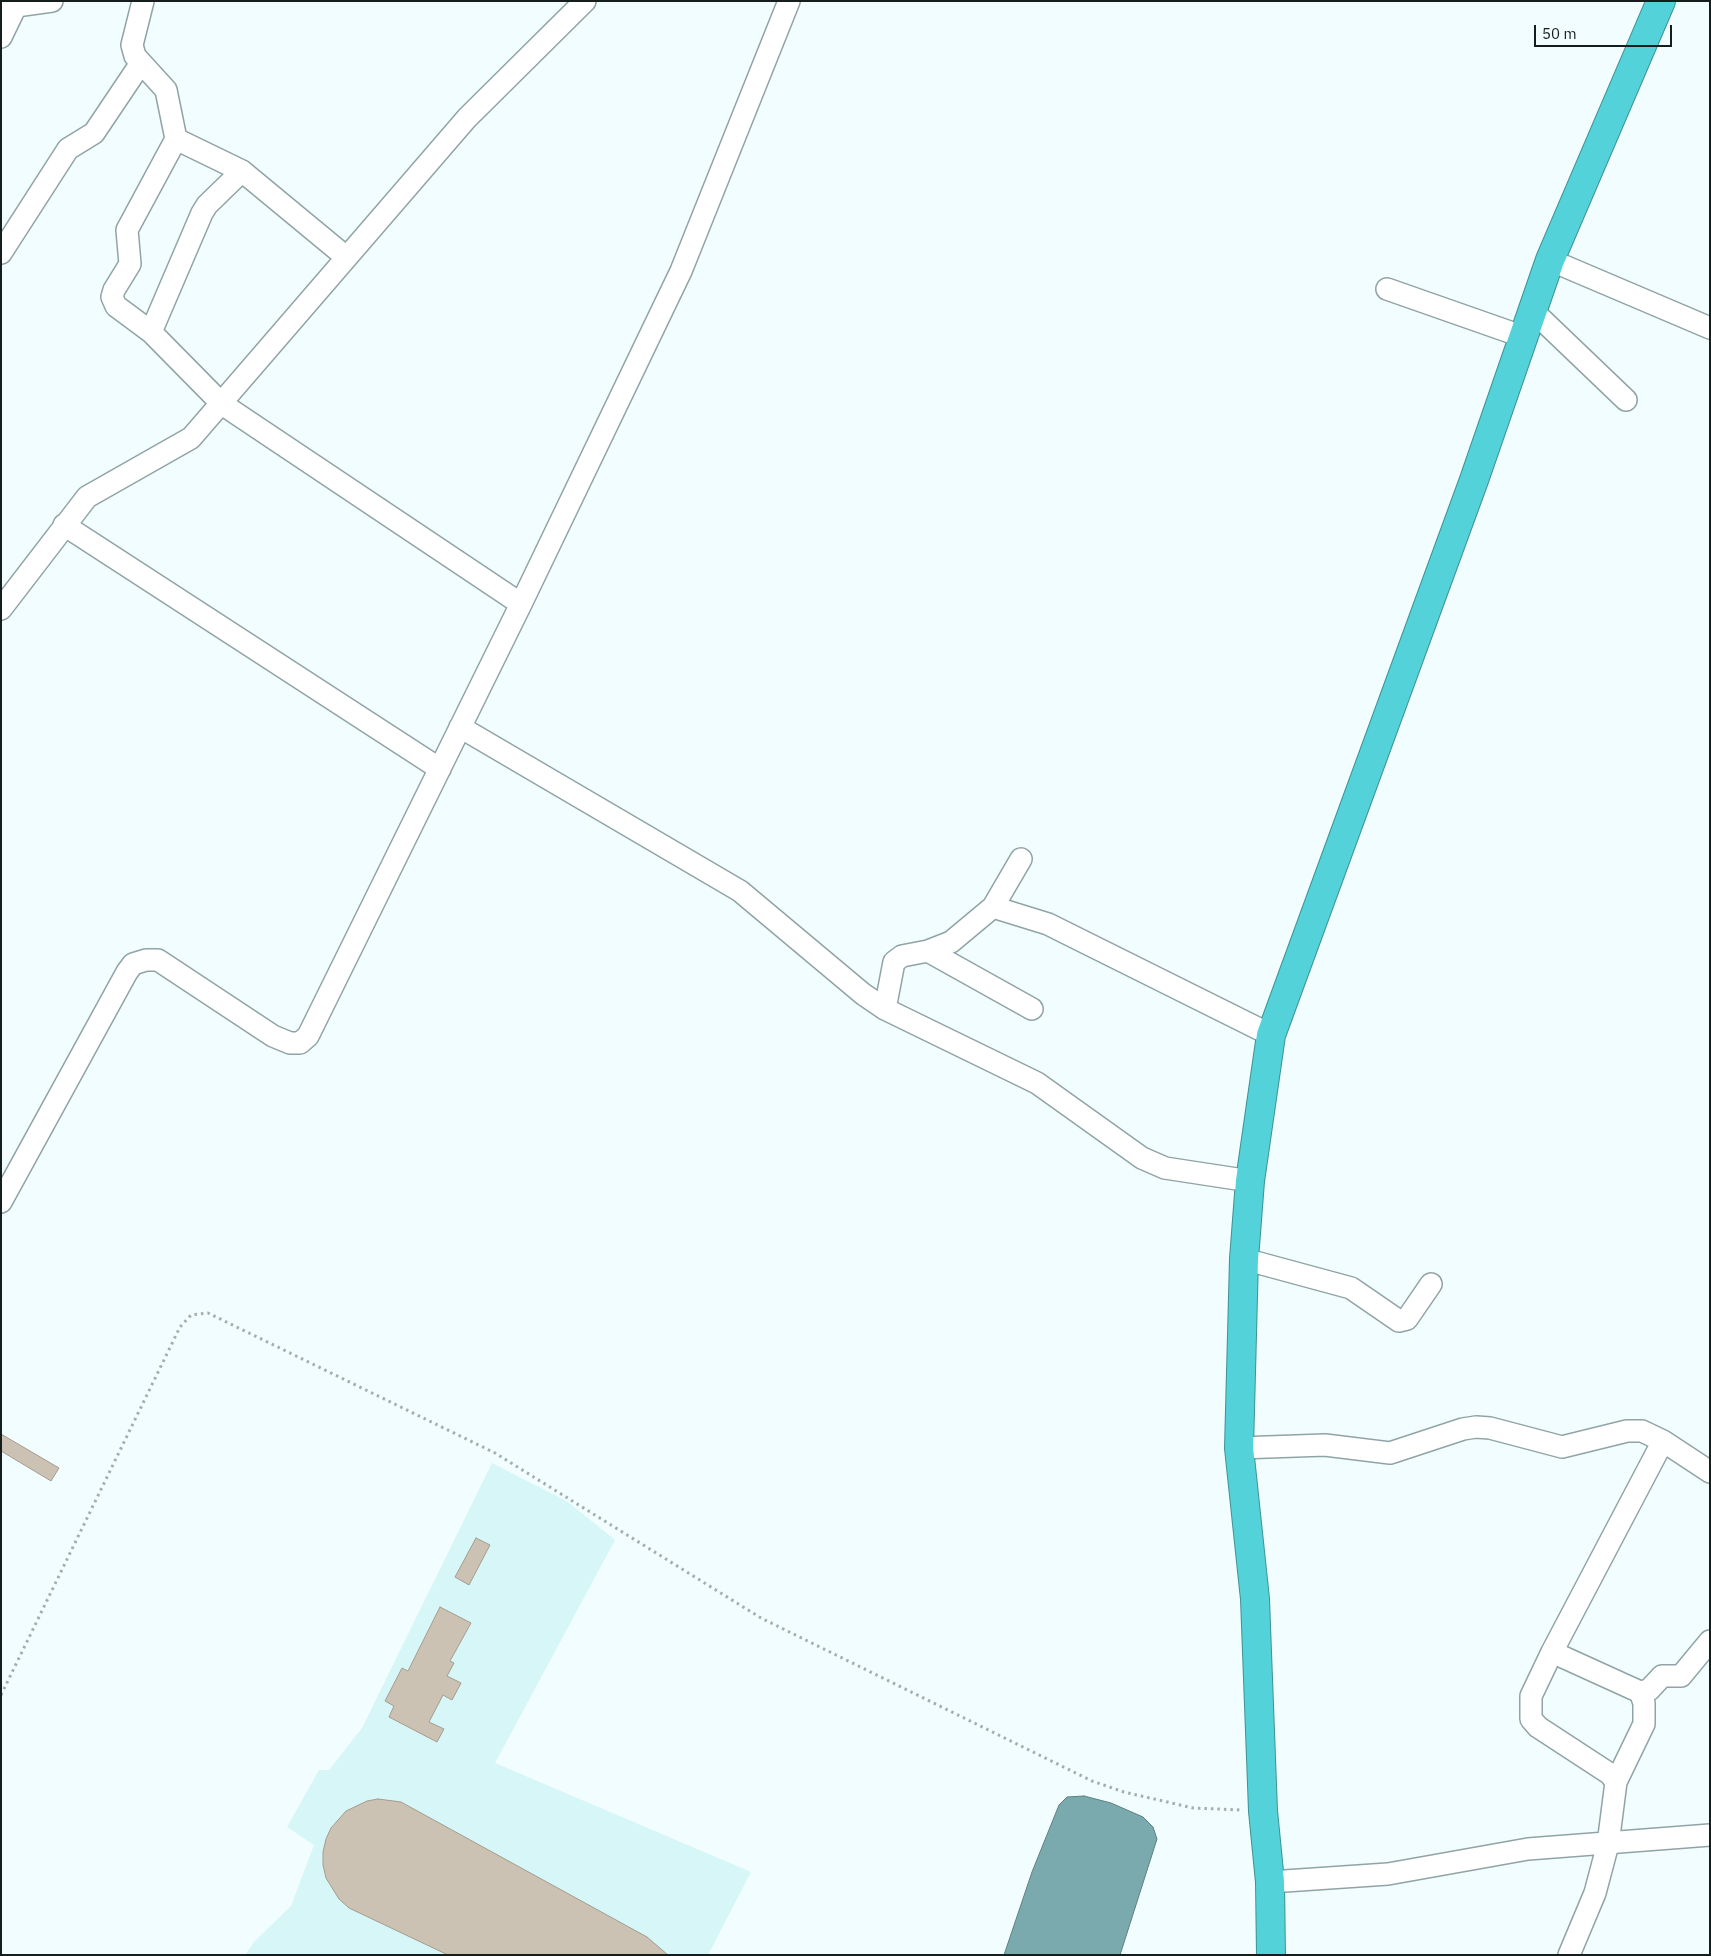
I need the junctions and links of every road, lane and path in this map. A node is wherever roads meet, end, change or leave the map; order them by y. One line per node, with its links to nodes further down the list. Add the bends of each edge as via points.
1 (52, 1): 6 (street)
2 (143, 1): 8 (street, via 132,45)
3 (585, 1): 12 (street, via 467,118)
4 (789, 1): 22 (street, via 688,255)
5 (1661, 1): 13 (highway)
6 (11, 4): 7 (street)
7 (1, 37)
8 (141, 63): 9 (street, via 166,90); 11 (street, via 94,133 68,149)
9 (176, 139): 10 (street); 17 (street, via 127,230 130,264 112,297 116,306)
10 (242, 172): 12 (street); 17 (street, via 202,213)
11 (1, 253)
12 (346, 258): 20 (street)
13 (1550, 260): 15 (highway); 16 (street)
14 (1387, 289): 18 (street)
15 (1533, 311): 18 (highway); 19 (street)
16 (1709, 327)
17 (150, 332): 20 (street)
18 (1524, 338): 31 (highway)
19 (1626, 400)
20 (222, 404): 21 (street, via 191,438 87,497); 22 (street)
21 (64, 525): 23 (street); 25 (street)
22 (522, 604): 24 (street)
23 (1, 609)
24 (460, 727): 25 (street); 29 (street, via 740,892)
25 (440, 769): 33 (street, via 308,1036 300,1043 290,1043 273,1036 158,960 133,964)
26 (1021, 859): 27 (street)
27 (993, 907): 28 (street, via 951,942); 31 (street, via 1048,924)
28 (928, 951): 29 (street, via 902,956 894,962); 30 (street)
29 (884, 1009): 32 (street, via 1038,1083 1142,1158 1165,1168)
30 (1032, 1009)
31 (1271, 1035): 32 (highway)
32 (1250, 1181): 34 (highway)
33 (1, 1202)
34 (1244, 1258): 35 (street, via 1351,1288 1399,1321 1407,1319); 37 (highway)
35 (1431, 1284)
36 (1663, 1441): 37 (street, via 1642,1431 1627,1430 1562,1447 1476,1427 1390,1453 1325,1445); 38 (street); 40 (street)
37 (1239, 1448): 44 (highway, via 1256,1599)
38 (1710, 1472)
39 (1710, 1641): 41 (street, via 1681,1676 1662,1676 1649,1690)
40 (1552, 1652): 41 (street); 43 (street, via 1531,1696 1531,1719 1538,1727 1610,1774)
41 (1640, 1692): 43 (street, via 1644,1703 1644,1724)
42 (1, 1695): 44 (path, via 180,1327 190,1315 208,1313 495,1453 761,1618 1092,1781 1193,1808)
43 (1616, 1782): 46 (street)
44 (1263, 1811): 47 (highway)
45 (1710, 1835): 46 (street)
46 (1608, 1844): 47 (street, via 1528,1849 1388,1874); 49 (street, via 1595,1893)
47 (1270, 1882): 48 (highway)
48 (1271, 1955)
49 (1569, 1955)

